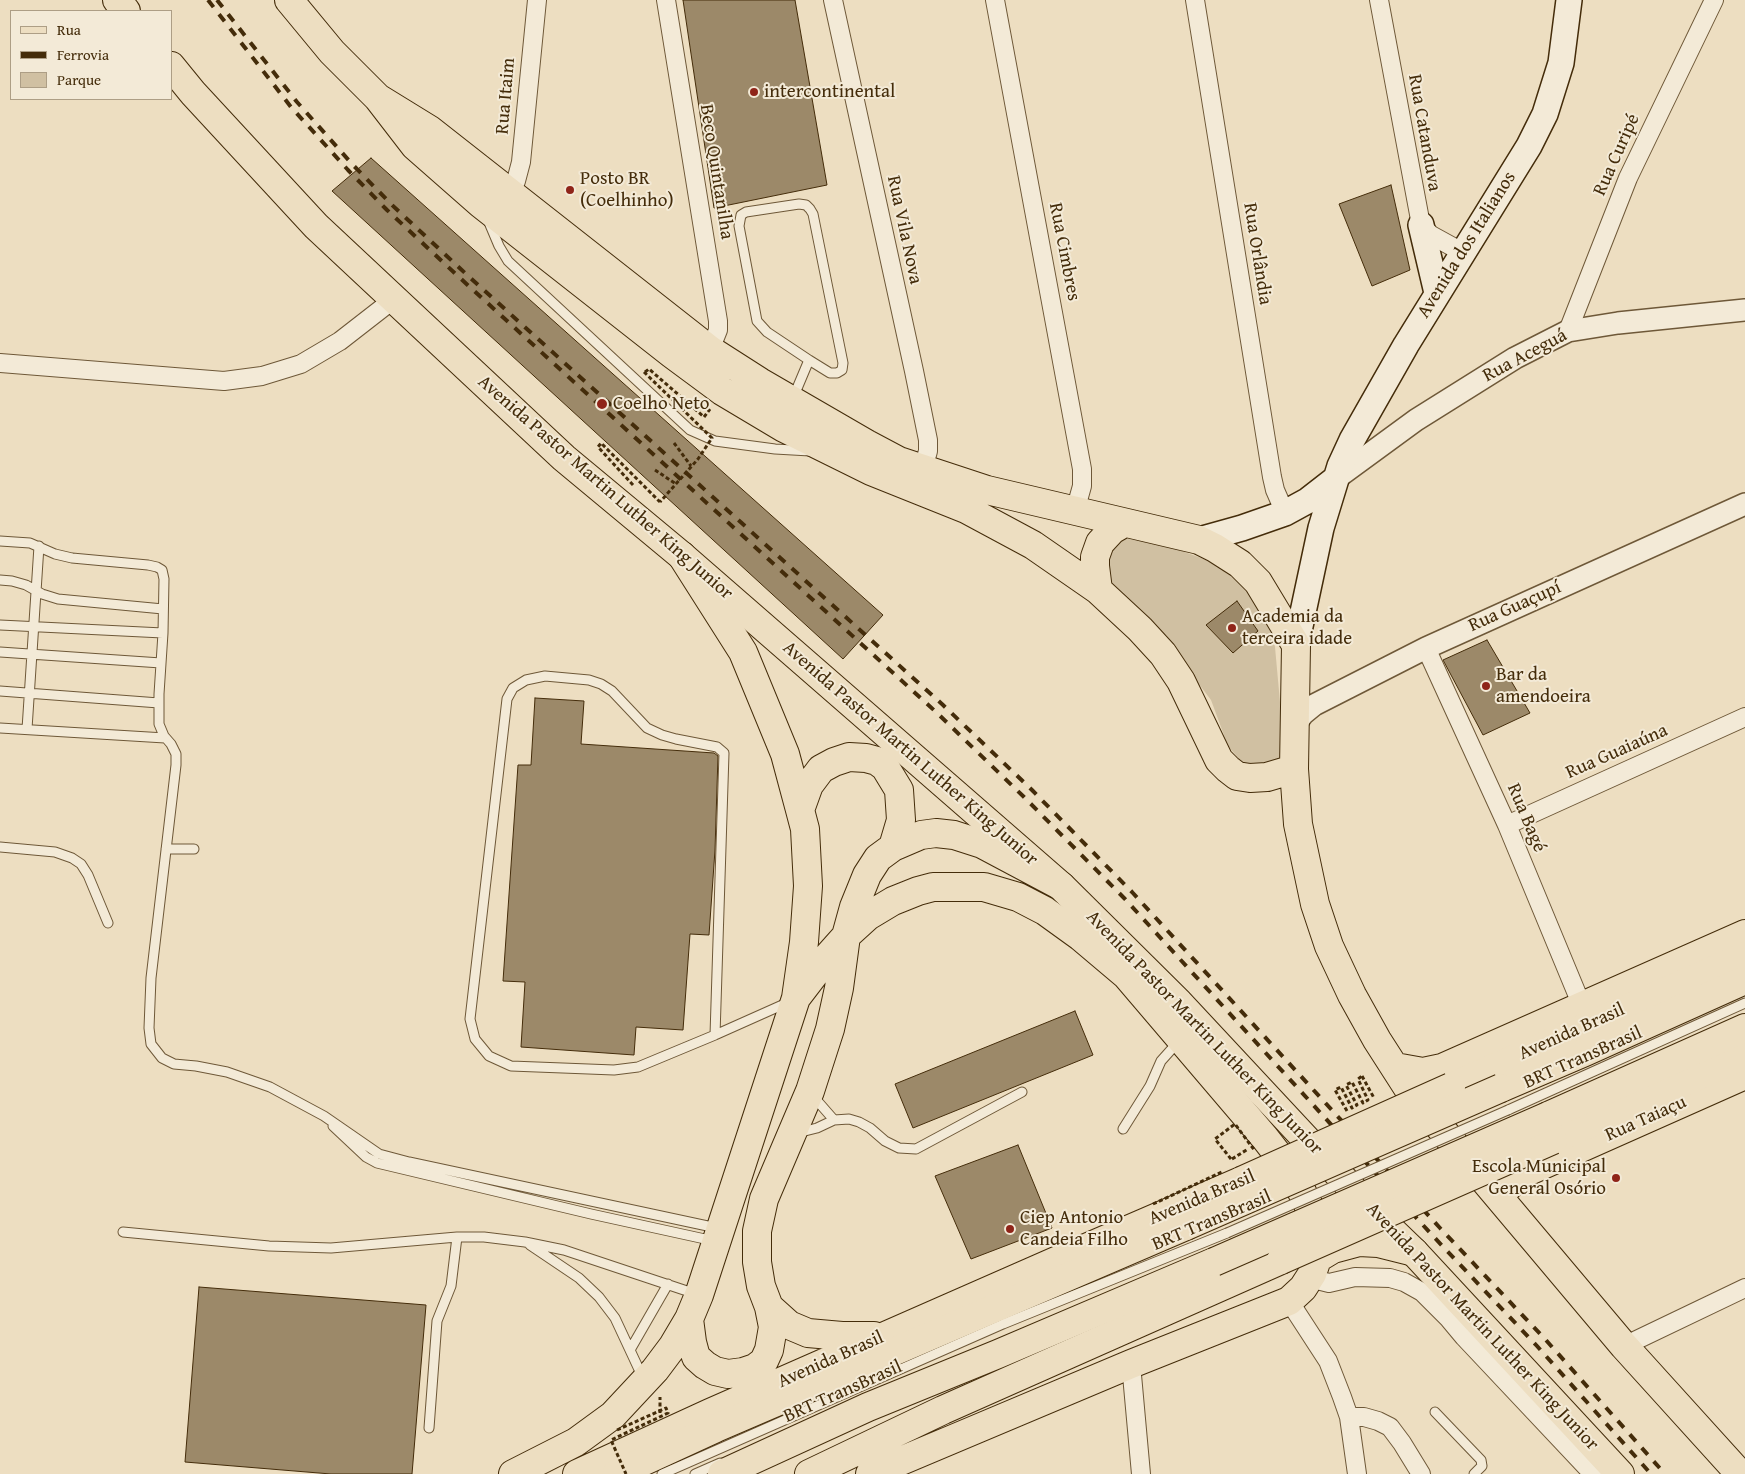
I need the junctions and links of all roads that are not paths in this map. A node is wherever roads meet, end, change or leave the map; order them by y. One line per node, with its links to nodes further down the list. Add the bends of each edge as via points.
1 (117, 0): 11 (main road)
2 (289, 0): 13 (main road, via 332,52)
3 (537, 0): 14 (street, Rua Itaim, via 521,162)
4 (666, 0): 22 (street, Beco Quintanilha, via 718,321)
5 (833, 0): 27 (street, Rua Vila Nova, via 928,440)
6 (995, 0): 30 (street, Rua Cimbres, via 1082,469 1082,486)
7 (1195, 0): 31 (street, Rua Orlândia, via 1272,477)
8 (1379, 0): 16 (street, Rua Catanduva)
9 (1569, 0): 17 (main road, Avenida dos Italianos, via 1561,63 1545,114 1529,146)
10 (1714, 0): 21 (street, Rua Curipé, via 1628,178)
11 (125, 10)
12 (172, 67): 19 (main road, Avenida Pastor Martin Luther King Junior, via 316,226)
13 (378, 98): 14 (main road, via 430,130); 15 (main road, via 415,146)
14 (510, 194): 22 (main road)
15 (481, 204): 26 (main road, via 722,391); 26 (lane, via 508,261 690,430 715,441 735,445)
16 (1421, 225): 17 (street, via 1431,235); 18 (main road)
17 (1462, 252): 18 (main road, Avenida dos Italianos)
18 (1437, 293): 28 (main road, Avenida dos Italianos, via 1352,440)
19 (394, 299): 24 (street, via 317,355 301,364 262,376 224,381); 36 (main road, Avenida Pastor Martin Luther King Junior, via 564,458)
20 (1745, 310): 21 (street, Rua Aceguá)
21 (1568, 331): 28 (street, Rua Aceguá, via 1515,358 1416,420)
22 (710, 350): 25 (main road)
23 (809, 360): 23 (lane, via 830,373 842,370 813,214 810,208 800,204 746,212 741,215 739,226 757,321 767,332); 25 (lane)
24 (0, 363)
25 (792, 401): 27 (main road, via 900,461)
26 (828, 451): 39 (main road, via 966,509 1033,545)
27 (923, 469): 30 (main road, via 987,490)
28 (1334, 480): 31 (main road, Avenida dos Italianos); 44 (main road, Avenida dos Italianos)
29 (1745, 504): 45 (street, Rua Guaçupí)
30 (1075, 511): 32 (main road)
31 (1285, 513): 33 (main road, Avenida dos Italianos)
32 (1124, 523): 33 (main road); 39 (main road, via 1100,543 1095,558)
33 (1199, 540): 44 (main road, via 1240,564 1258,582)
34 (0, 541): 35 (lane)
35 (39, 546): 38 (lane); 40 (lane, via 72,558 157,566 162,570 164,579)
36 (682, 556): 58 (main road, via 743,652 785,754); 64 (main road, Avenida Pastor Martin Luther King Junior)
37 (0, 580): 38 (lane)
38 (36, 590): 40 (lane, via 58,598); 42 (lane)
39 (1098, 590): 57 (main road, via 1164,654 1181,681 1218,760 1237,776 1250,778)
40 (163, 609): 43 (lane)
41 (0, 625): 42 (lane)
42 (34, 626): 43 (lane); 47 (lane)
43 (163, 633): 48 (lane)
44 (1296, 645): 53 (main road)
45 (1426, 648): 53 (street, Rua Guaçupí, via 1314,705); 59 (street, Rua Bagé)
46 (0, 652): 47 (lane)
47 (32, 654): 48 (lane); 50 (lane)
48 (161, 663): 51 (lane)
49 (0, 691): 50 (lane)
50 (30, 693): 51 (lane); 55 (lane)
51 (159, 703): 56 (lane, via 159,724)
52 (1745, 717): 59 (street, Rua Guaiaúna)
53 (1295, 725): 57 (main road)
54 (0, 728): 55 (lane)
55 (27, 729): 56 (lane)
56 (165, 738): 62 (lane, via 176,754)
57 (1294, 769): 78 (main road, via 1298,824 1315,904 1329,946 1376,1040)
58 (800, 810): 61 (main road, via 809,785 821,769 850,757 877,761 885,767 899,790 901,820); 70 (main road, via 805,829 808,886)
59 (1507, 826): 72 (street, Rua Bagé)
60 (0, 847): 65 (lane, via 55,852 81,864)
61 (893, 847): 64 (main road, via 921,835 954,835 982,844); 67 (main road, via 878,858 867,875)
62 (166, 849): 63 (lane); 82 (lane, via 151,978 151,1044 162,1058 174,1064 227,1072 270,1087)
63 (194, 849)
64 (1062, 886): 98 (main road, Avenida Pastor Martin Luther King Junior, via 1179,1002)
65 (108, 923)
66 (1745, 934): 72 (main road, Avenida Brasil)
67 (846, 936): 70 (main road); 75 (main road, via 868,916 918,891 962,886 1000,891 1045,911 1081,937 1126,975); 79 (main road, via 830,1029)
68 (1745, 956): 105 (main road, Avenida Brasil, bridge, via 1516,1057 1236,1170)
69 (1745, 980): 81 (main road, Avenida Brasil, via 1585,1052)
70 (796, 998): 74 (lane); 95 (main road)
71 (1745, 1003): 81 (lane, BRT TransBrasil)
72 (1582, 1006): 78 (main road, Avenida Brasil, via 1442,1068)
73 (1745, 1028): 84 (main road)
74 (715, 1035): 74 (lane, via 638,1066 614,1070 511,1066 489,1056 475,1039 470,1019 507,699 512,688 526,680 545,676 601,684 612,691 647,728 662,735 717,747 724,753)
75 (1180, 1040): 85 (lane, via 1161,1061 1150,1086); 99 (main road, via 1265,1138 1300,1188 1317,1238)
76 (1745, 1055): 84 (main road)
77 (1745, 1075): 91 (main road, Rua Taiaçu, via 1529,1171)
78 (1401, 1076): 91 (main road)
79 (810, 1091): 83 (lane); 86 (main road)
80 (1022, 1092): 83 (lane, via 916,1149 899,1148 859,1122)
81 (1505, 1099): 118 (main road, Avenida Brasil, bridge, via 1186,1226 733,1420); 119 (lane, BRT TransBrasil, bridge, via 1227,1233 1003,1324)
82 (324, 1116): 95 (lane, via 379,1154); 95 (lane, via 349,1142 377,1163 591,1214)
83 (834, 1120): 86 (lane, via 818,1128)
84 (1551, 1128): 115 (main road, bridge, via 1214,1262); 121 (main road, bridge, via 1281,1260 943,1410)
85 (1123, 1129)
86 (792, 1134): 104 (main road, via 764,1199 757,1231 757,1262)
87 (1466, 1140): 88 (lane)
88 (1448, 1148)
89 (1367, 1184): 90 (lane)
90 (1349, 1193)
91 (1498, 1196): 106 (main road)
92 (1330, 1201): 93 (lane)
93 (1303, 1212)
94 (124, 1232): 96 (lane, via 269,1246 331,1248)
95 (719, 1235): 103 (main road)
96 (457, 1237): 97 (lane); 113 (lane, via 451,1286 437,1320)
97 (525, 1242): 100 (lane, via 573,1252); 107 (lane, via 580,1278 599,1297 615,1318)
98 (1414, 1252): 99 (main road, via 1360,1242 1333,1249); 128 (main road, Avenida Pastor Martin Luther King Junior)
99 (1314, 1266): 102 (main road, via 1303,1288); 127 (street, via 1321,1281 1329,1283 1355,1277 1390,1278 1422,1292)
100 (668, 1284): 103 (lane); 107 (lane)
101 (1745, 1288): 106 (street)
102 (1288, 1301): 108 (main road); 112 (street, via 1328,1361)
103 (694, 1307): 104 (main road, via 692,1342 696,1357 715,1371 728,1374 755,1368 764,1360 773,1327); 110 (main road, via 673,1346)
104 (769, 1307): 105 (main road, via 789,1324 808,1333)
105 (884, 1336): 117 (main road, Avenida Brasil)
106 (1624, 1346): 129 (main road)
107 (630, 1350): 110 (lane)
108 (1131, 1364): 122 (main road); 123 (street)
109 (918, 1376): 114 (lane, BRT TransBrasil)
110 (645, 1382): 116 (main road, via 613,1428 576,1442)
111 (1434, 1412): 126 (lane, via 1481,1460 1482,1466)
112 (1349, 1417): 124 (street); 125 (street, via 1364,1417 1390,1427)
113 (429, 1428)
114 (784, 1435)
115 (727, 1466): 120 (lane)
116 (514, 1474)
117 (577, 1474)
118 (616, 1474)
119 (662, 1474)
120 (695, 1474)
121 (809, 1474)
122 (870, 1474)
123 (1141, 1474)
124 (1357, 1474)
125 (1421, 1474)
126 (1474, 1474)
127 (1593, 1474)
128 (1620, 1474)
129 (1740, 1474)

